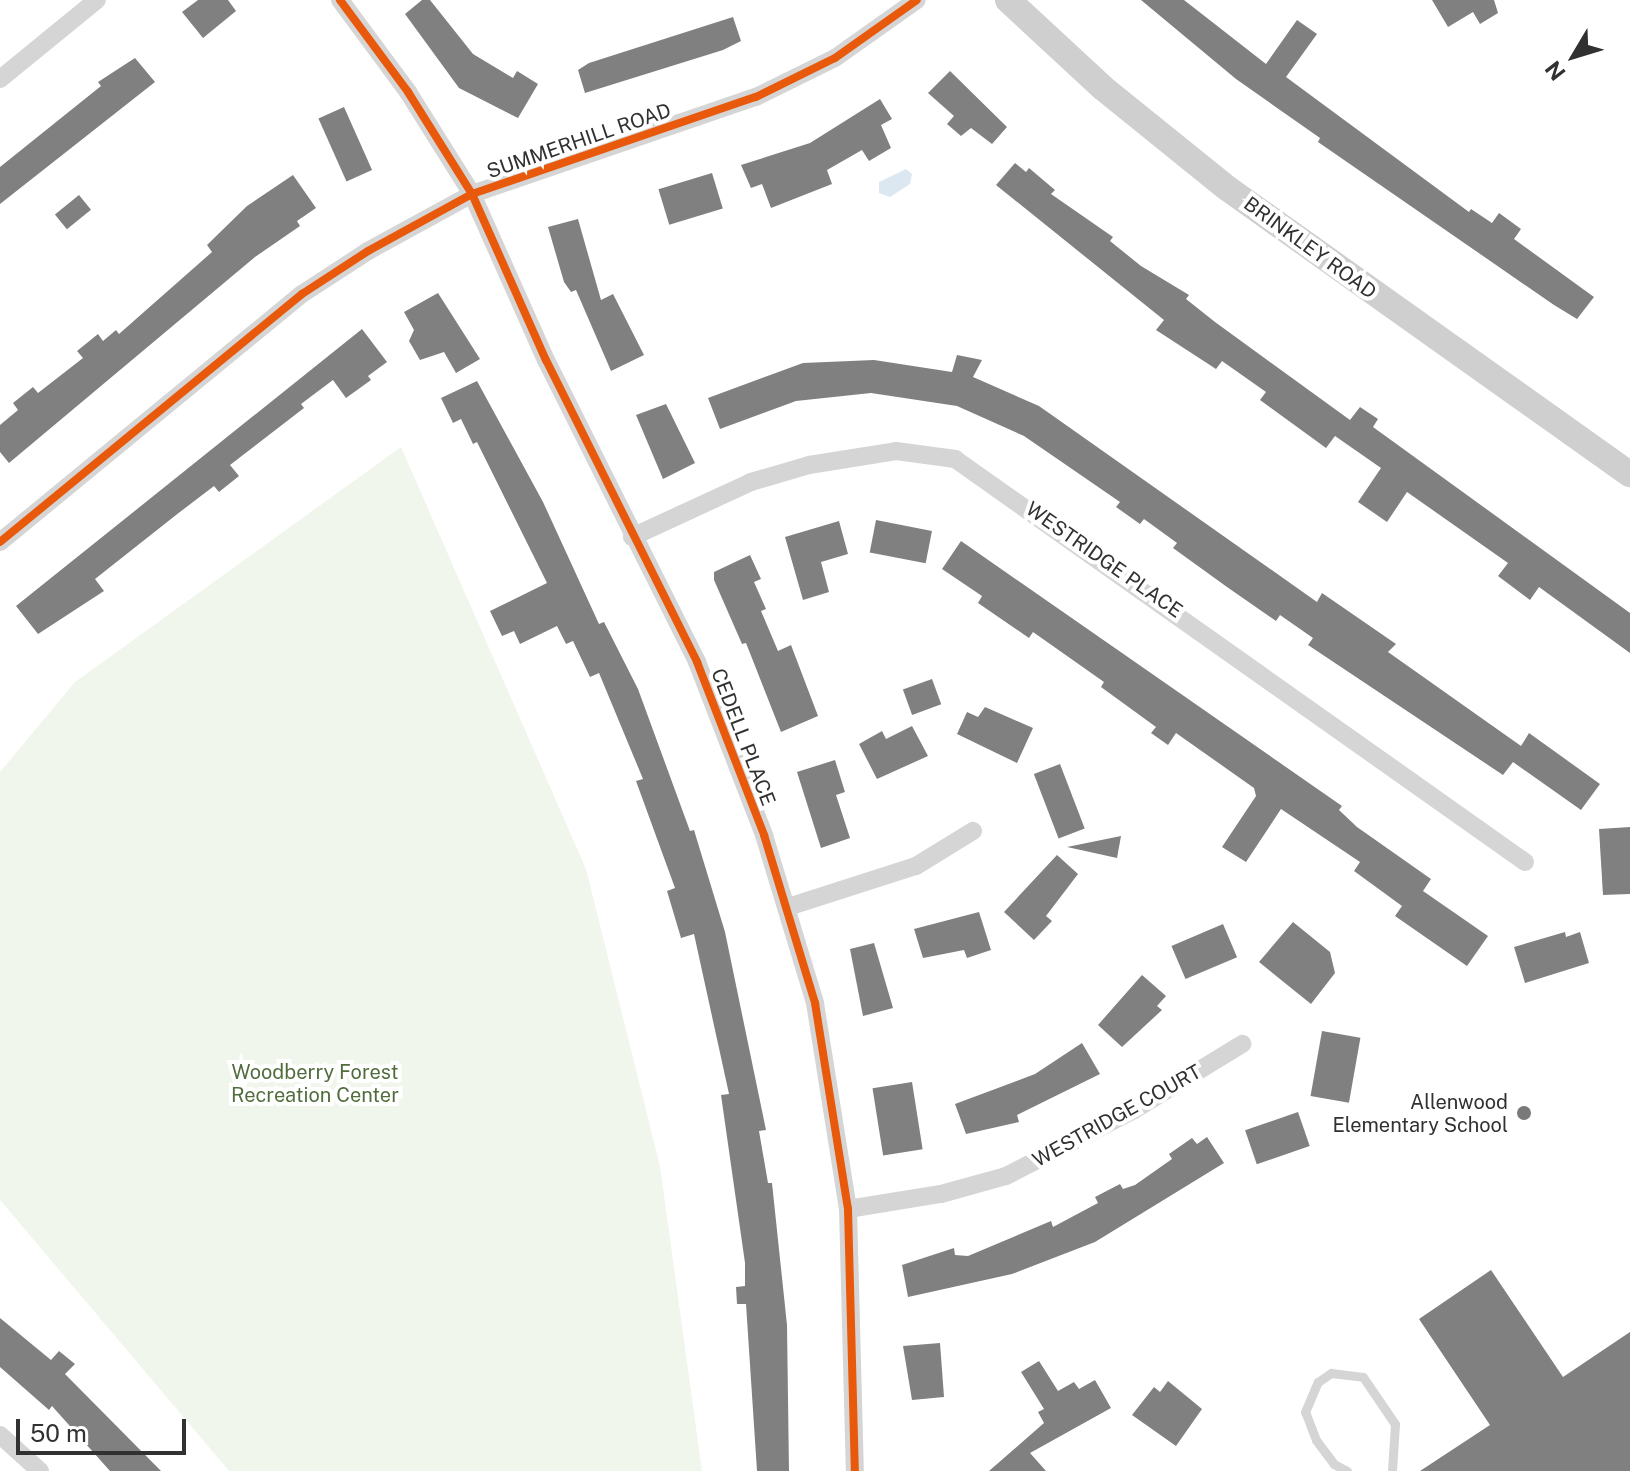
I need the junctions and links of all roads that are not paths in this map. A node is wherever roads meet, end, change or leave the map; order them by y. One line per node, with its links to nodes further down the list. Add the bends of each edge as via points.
1 (97, 0): 5 (street)
2 (340, 0): 6 (street, CEDELL PLACE, via 408,92)
3 (917, 0): 6 (street, SUMMERHILL ROAD, via 857,45 756,97)
4 (1008, 0): 7 (main road, BRINKLEY ROAD, via 1103,88 1227,188)
5 (1, 76)
6 (472, 194): 8 (street, CEDELL PLACE); 9 (street, SUMMERHILL ROAD, via 302,294)
7 (1630, 474)
8 (632, 537): 11 (street, WESTRIDGE PLACE, via 751,482 809,465 896,451 955,459); 12 (street, CEDELL PLACE, via 723,724)
9 (0, 542)
10 (973, 831): 12 (street, via 916,866)
11 (1525, 862)
12 (788, 907): 14 (street, CEDELL PLACE, via 815,1003)
13 (1242, 1044): 14 (street, WESTRIDGE COURT, via 1134,1110 1006,1176 941,1194)
14 (848, 1209): 17 (street, CEDELL PLACE)
15 (0, 1435): 16 (street)
16 (40, 1471)
17 (855, 1471)
18 (1347, 1471): 19 (lane, via 1334,1464 1316,1440 1305,1412 1318,1382 1331,1373 1363,1377 1395,1424)
19 (1392, 1471)

